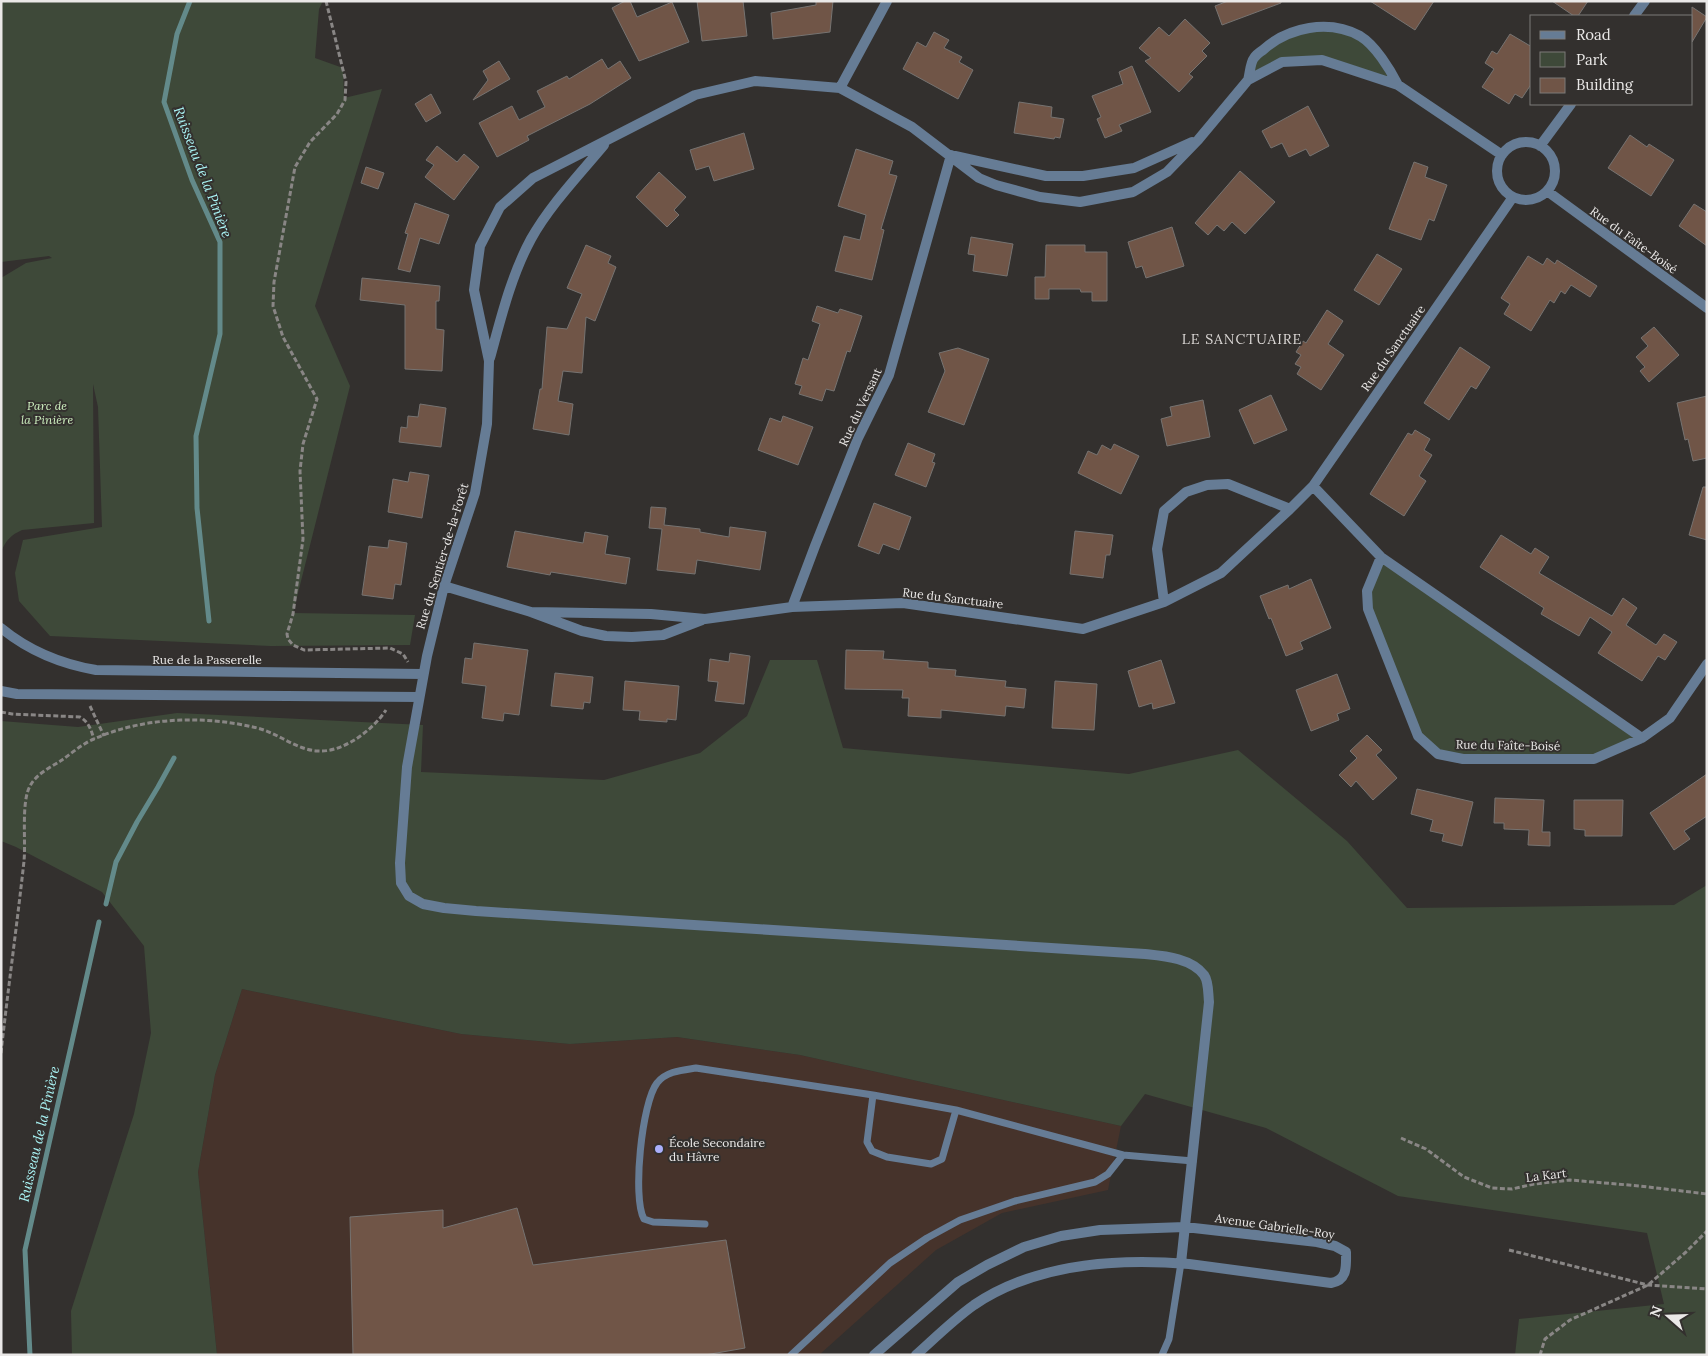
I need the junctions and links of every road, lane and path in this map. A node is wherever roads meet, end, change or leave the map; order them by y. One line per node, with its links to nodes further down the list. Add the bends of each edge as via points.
1 (326, 1): 27 (path, via 346,82 345,100 337,114 310,142 295,166 274,282 273,306 283,337 317,399 303,444 300,471 303,539 288,639 292,645 304,650 390,648 403,654)
2 (887, 1): 7 (street)
3 (1645, 1): 4 (street)
4 (1635, 15)
5 (1248, 80): 6 (street, Rue du Sentier-de-la-Forêt, via 1282,62 1322,60); 6 (street, Rue du Sentier-de-la-Forêt, via 1254,58 1274,40 1298,30 1320,27 1340,29 1361,37 1386,63); 9 (street, Rue du Sentier-de-la-Forêt)
6 (1398, 85): 13 (street, Rue du Sentier-de-la-Forêt)
7 (840, 88): 10 (street, Rue du Sentier-de-la-Forêt, via 755,81 696,95); 12 (street, Rue du Sentier-de-la-Forêt, via 912,127)
8 (1570, 105): 11 (street)
9 (1198, 140): 12 (street, Rue du Sentier-de-la-Forêt, via 1134,168 1083,176 1046,176); 12 (street, Rue du Sentier-de-la-Forêt, via 1167,172 1132,192 1080,202 1040,197 996,185 979,178)
10 (608, 141): 17 (street, Rue du Sentier-de-la-Forêt, via 554,204 531,239 513,277); 17 (street, Rue du Sentier-de-la-Forêt, via 533,178 500,207 480,246 474,290)
11 (1540, 146): 13 (street, via 1524,142 1515,144); 14 (street, via 1547,151 1555,167 1555,176)
12 (952, 155): 23 (street, Rue du Versant, via 889,375 858,438)
13 (1502, 155): 15 (street, via 1498,164 1499,183)
14 (1547, 191): 15 (street, via 1531,200); 16 (street, Rue du Faîte-Boisé)
15 (1513, 197): 18 (street, Rue du Sanctuaire)
16 (1707, 308)
17 (489, 361): 21 (street, Rue du Sentier-de-la-Forêt, via 487,424 475,493)
18 (1313, 486): 19 (street, Rue du Sanctuaire); 20 (street)
19 (1290, 509): 22 (street, Rue du Sanctuaire, via 1221,573); 22 (street, via 1228,484 1186,492 1164,511 1157,549)
20 (1381, 557): 36 (street); 36 (street, Rue du Faîte-Boisé, via 1367,591 1368,609 1418,736 1438,754 1463,760 1594,759)
21 (444, 586): 24 (street, Rue du Sanctuaire); 29 (street, Rue du Sentier-de-la-Forêt)
22 (1164, 602): 23 (street, Rue du Sanctuaire, via 1082,629 903,603)
23 (792, 607): 25 (street, Rue du Sanctuaire)
24 (531, 612): 25 (street, Rue du Sanctuaire, via 651,614); 25 (street, Rue du Sanctuaire, via 582,631 606,636 663,635)
25 (705, 619)
26 (1, 628): 29 (street, Rue de la Passerelle, via 41,654 66,664 96,670)
27 (408, 664)
28 (1707, 664): 36 (street, Rue du Faîte-Boisé, via 1670,718)
29 (423, 674): 31 (street, Rue du Sentier-de-la-Forêt)
30 (1, 691): 31 (street, via 23,694)
31 (419, 697): 43 (street, Rue du Sentier-de-la-Forêt, via 407,767 400,863 401,883 410,896 424,904 476,911 1145,954 1185,961 1204,975 1209,1002)
32 (88, 704): 35 (path)
33 (390, 706): 35 (path, via 360,736 344,746 328,750 302,748 259,728 190,720 126,728)
34 (1, 712): 37 (path, via 80,717 91,729)
35 (104, 736): 37 (path)
36 (1642, 738)
37 (94, 739): 38 (path, via 34,779 27,792 24,859)
38 (1, 1053)
39 (873, 1095): 40 (lane); 40 (lane, via 868,1142 872,1151 887,1157 931,1164 942,1159); 45 (lane, via 696,1068 673,1072 657,1082 649,1099 637,1172 639,1212 644,1219 653,1222)
40 (956, 1110): 42 (lane)
41 (1401, 1138): 44 (path, La Kart, via 1426,1149 1464,1176 1492,1188 1512,1190 1570,1180)
42 (1123, 1155): 43 (lane); 52 (lane, via 1108,1174 1095,1182 1015,1201 960,1220 927,1238 890,1263)
43 (1192, 1161): 46 (street, Rue du Sentier-de-la-Forêt)
44 (1707, 1194)
45 (705, 1224)
46 (1185, 1227): 49 (street, Rue du Sentier-de-la-Forêt); 49 (street, Avenue Gabrielle-Roy, via 1335,1246 1346,1252 1346,1271 1338,1282 1324,1283); 53 (street, Avenue Gabrielle-Roy, via 1100,1230 1024,1246 958,1282)
47 (1707, 1231): 50 (path)
48 (1509, 1250): 50 (path)
49 (1181, 1263): 54 (street, Avenue Gabrielle-Roy, via 1097,1264 1022,1280 975,1305); 55 (lane, via 1169,1339)
50 (1648, 1285): 51 (path); 56 (path, via 1570,1320 1545,1339)
51 (1707, 1289)
52 (791, 1355)
53 (874, 1355)
54 (916, 1355)
55 (1162, 1355)
56 (1540, 1355)

